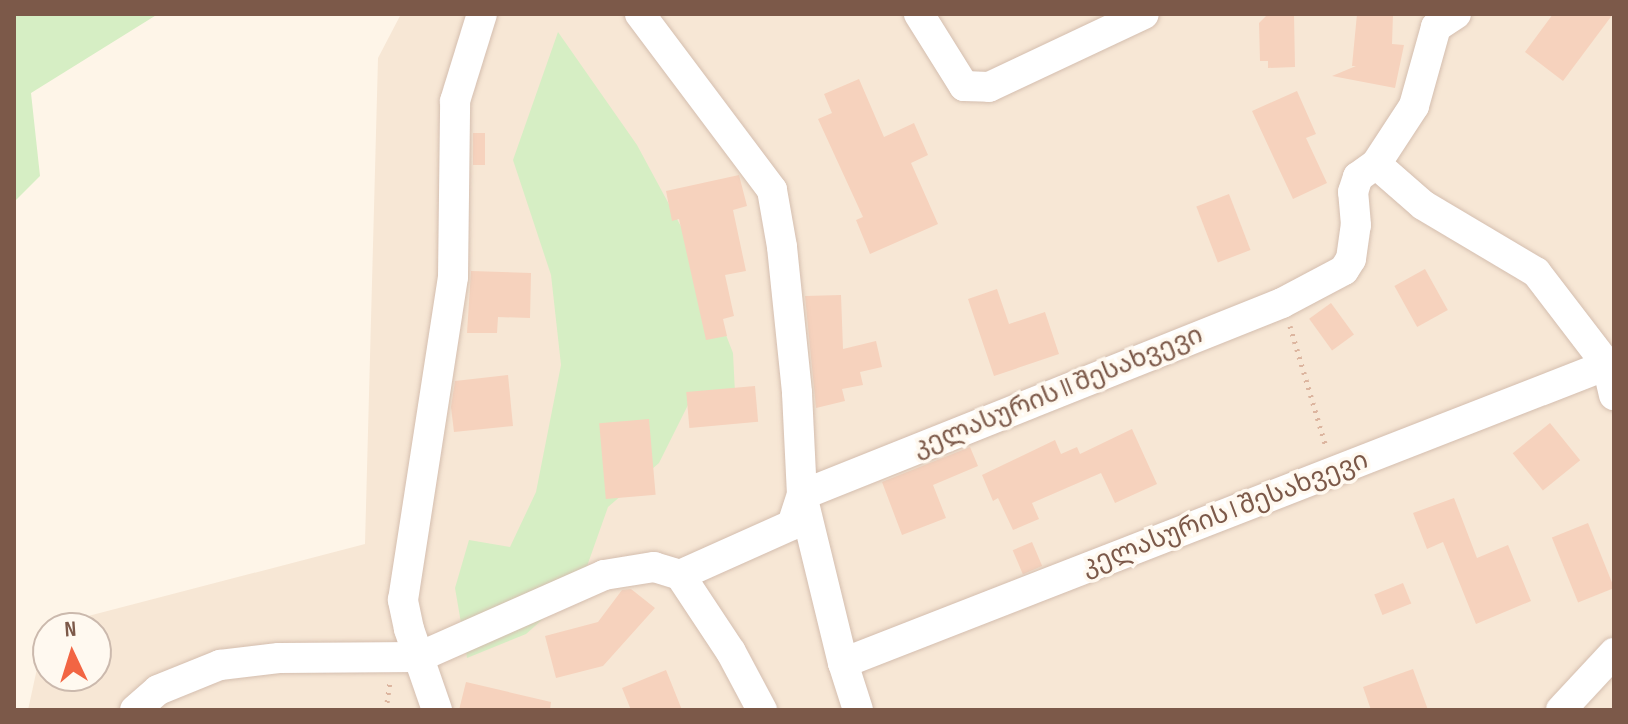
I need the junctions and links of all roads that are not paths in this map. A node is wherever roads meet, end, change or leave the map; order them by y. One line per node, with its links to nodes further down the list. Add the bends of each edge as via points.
1 (482, 14): 12 (street, via 455,101 453,277 403,600)
2 (640, 14): 9 (street, via 772,190 796,378)
3 (919, 14): 4 (street, via 964,86 989,87)
4 (1144, 14)
5 (1442, 18): 6 (street, კელასურის II შესახვევი, via 1414,106)
6 (1376, 164): 7 (street, via 1423,205 1536,272); 9 (street, კელასურის II შესახვევი, via 1358,177 1353,192 1356,225 1344,270 1282,303)
7 (1607, 365): 8 (street); 13 (street, კელასურის I შესახვევი)
8 (1614, 395)
9 (802, 495): 10 (street, via 792,525); 13 (street)
10 (680, 575): 12 (street, via 654,567 604,575); 16 (street)
11 (1614, 653): 18 (street)
12 (419, 657): 14 (street, via 279,658 220,665 158,690); 15 (street)
13 (843, 663): 17 (street)
14 (135, 710)
15 (437, 710)
16 (762, 710)
17 (858, 710)
18 (1561, 710)

